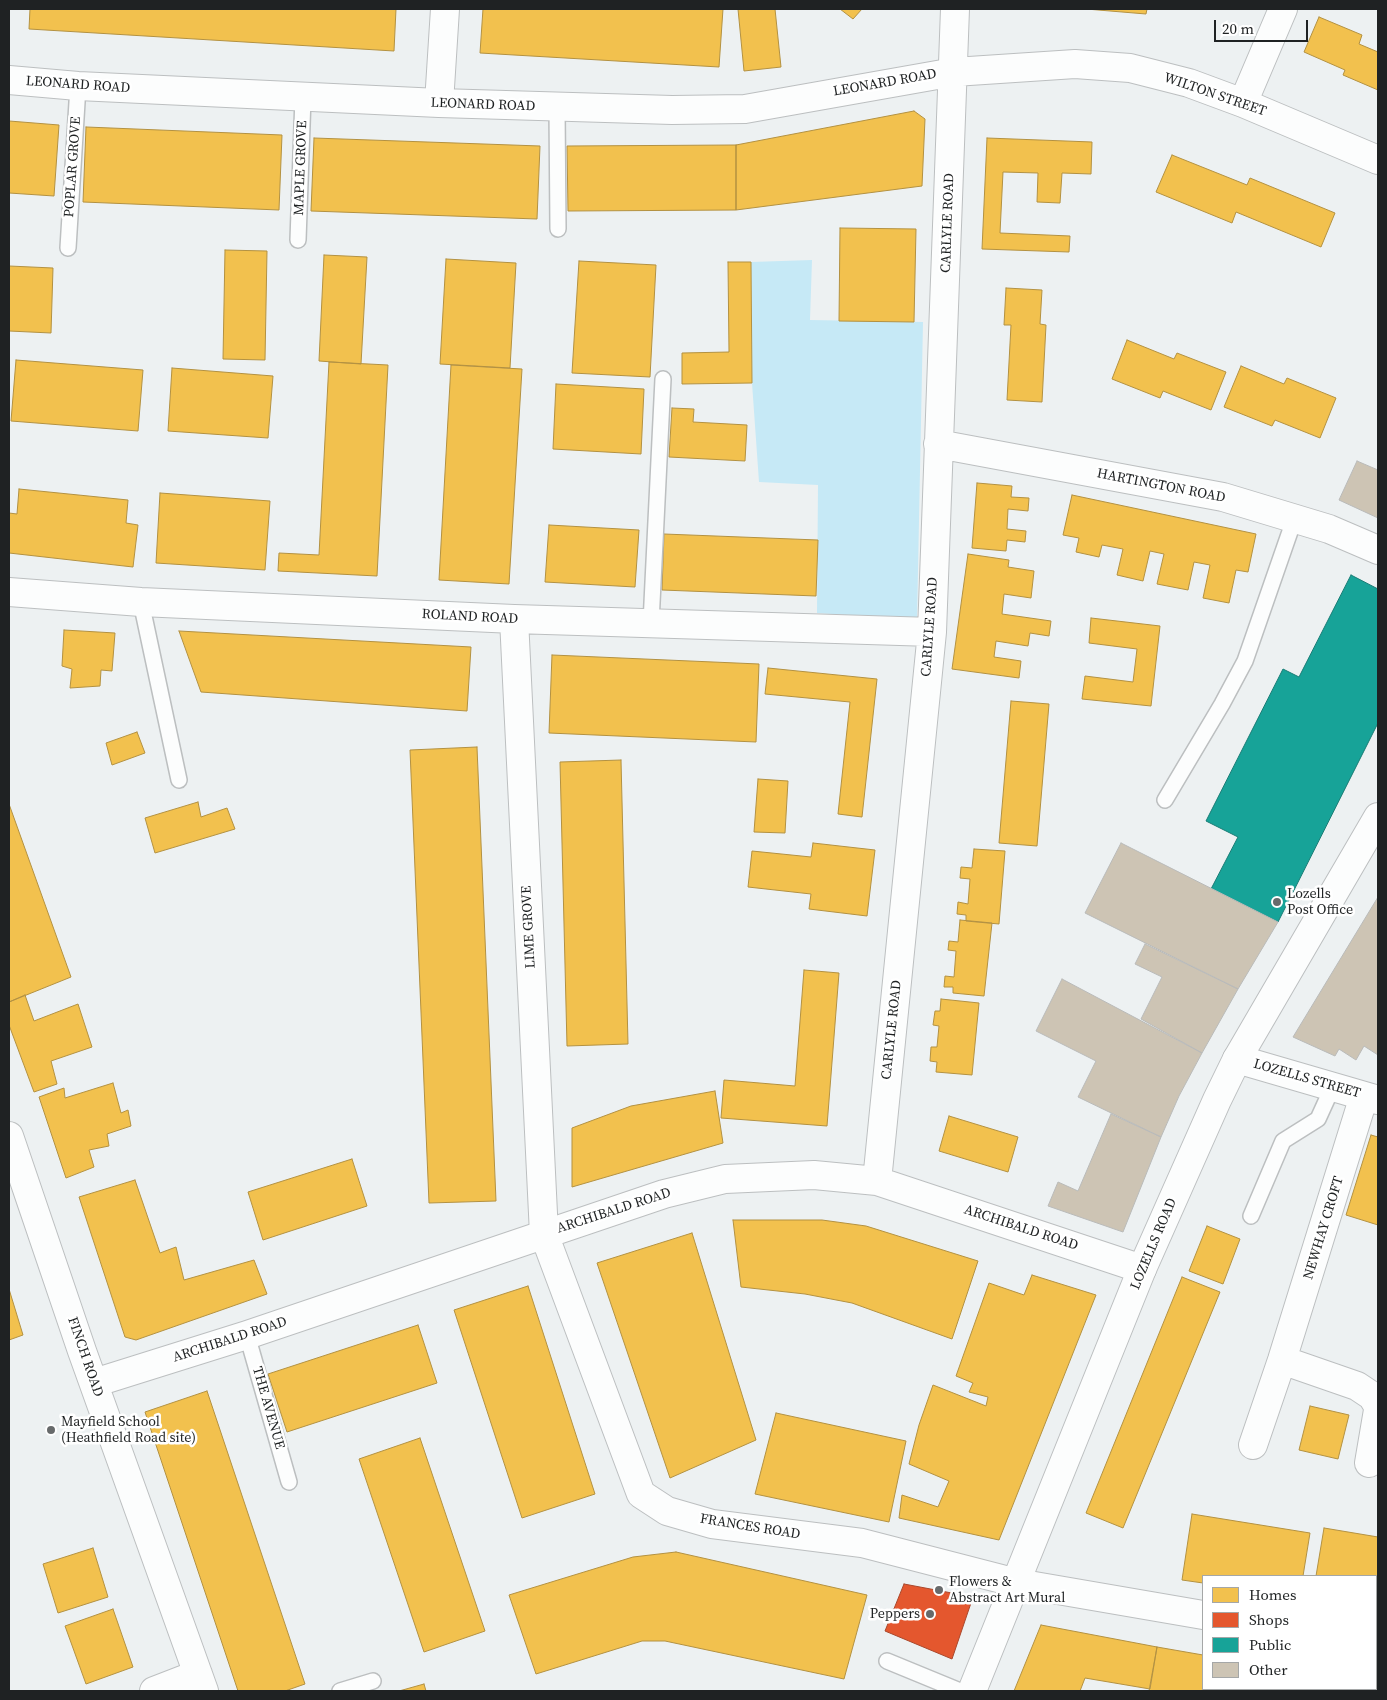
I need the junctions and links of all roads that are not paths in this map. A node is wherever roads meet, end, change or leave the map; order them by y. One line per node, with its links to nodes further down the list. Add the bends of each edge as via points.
1 (445, 9): 8 (street)
2 (955, 9): 4 (street, CARLYLE ROAD)
3 (1283, 9): 9 (street)
4 (954, 72): 9 (street, WILTON STREET, via 1075,64 1130,68 1189,83); 10 (street, LEONARD ROAD, via 745,109); 16 (street, CARLYLE ROAD)
5 (9, 80): 6 (street, LEONARD ROAD)
6 (78, 86): 7 (street, LEONARD ROAD); 14 (lane, POPLAR GROVE)
7 (303, 97): 8 (street, LEONARD ROAD); 13 (lane, MAPLE GROVE)
8 (439, 103): 10 (street, LEONARD ROAD)
9 (1243, 103): 11 (street, WILTON STREET)
10 (557, 108): 12 (lane)
11 (1378, 160)
12 (558, 229)
13 (298, 240)
14 (68, 248)
15 (663, 379): 22 (lane)
16 (938, 444): 17 (street, HARTINGTON ROAD, via 1223,497); 23 (street, CARLYLE ROAD)
17 (1294, 520): 18 (street, HARTINGTON ROAD, via 1329,529); 25 (lane, via 1245,662)
18 (1378, 550)
19 (9, 592): 20 (street, ROLAND ROAD)
20 (141, 602): 21 (street, ROLAND ROAD); 24 (lane)
21 (514, 619): 22 (street, ROLAND ROAD); 33 (street, LIME GROVE)
22 (651, 623): 23 (street, ROLAND ROAD)
23 (932, 632): 31 (street, CARLYLE ROAD)
24 (180, 780)
25 (1165, 800)
26 (1378, 817): 27 (street, LOZELLS ROAD)
27 (1237, 1059): 28 (street, LOZELLS STREET); 34 (street, LOZELLS ROAD)
28 (1333, 1086): 29 (street, LOZELLS STREET); 32 (lane, via 1318,1119 1283,1141)
29 (1371, 1098): 36 (street, NEWHAY CROFT)
30 (9, 1136): 37 (street, FINCH ROAD)
31 (877, 1181): 33 (street, ARCHIBALD ROAD, via 814,1175 725,1179 664,1194); 34 (street, ARCHIBALD ROAD)
32 (1251, 1216)
33 (544, 1234): 35 (street, ARCHIBALD ROAD); 43 (street, FRANCES ROAD, via 642,1494 667,1511 712,1524 862,1543)
34 (1142, 1269): 43 (street, LOZELLS ROAD)
35 (247, 1335): 37 (street, ARCHIBALD ROAD); 42 (lane, THE AVENUE)
36 (1282, 1360): 38 (street, via 1357,1386 1372,1396); 40 (street, NEWHAY CROFT)
37 (94, 1383): 47 (street, FINCH ROAD)
38 (1378, 1406)
39 (1378, 1410): 41 (street)
40 (1253, 1445)
41 (1369, 1463)
42 (289, 1482)
43 (1017, 1583): 44 (street, FRANCES ROAD); 51 (street, LOZELLS ROAD)
44 (1202, 1615)
45 (887, 1661): 50 (lane)
46 (373, 1681): 49 (lane)
47 (201, 1683): 48 (street)
48 (154, 1691)
49 (340, 1691)
50 (960, 1691)
51 (972, 1691)

